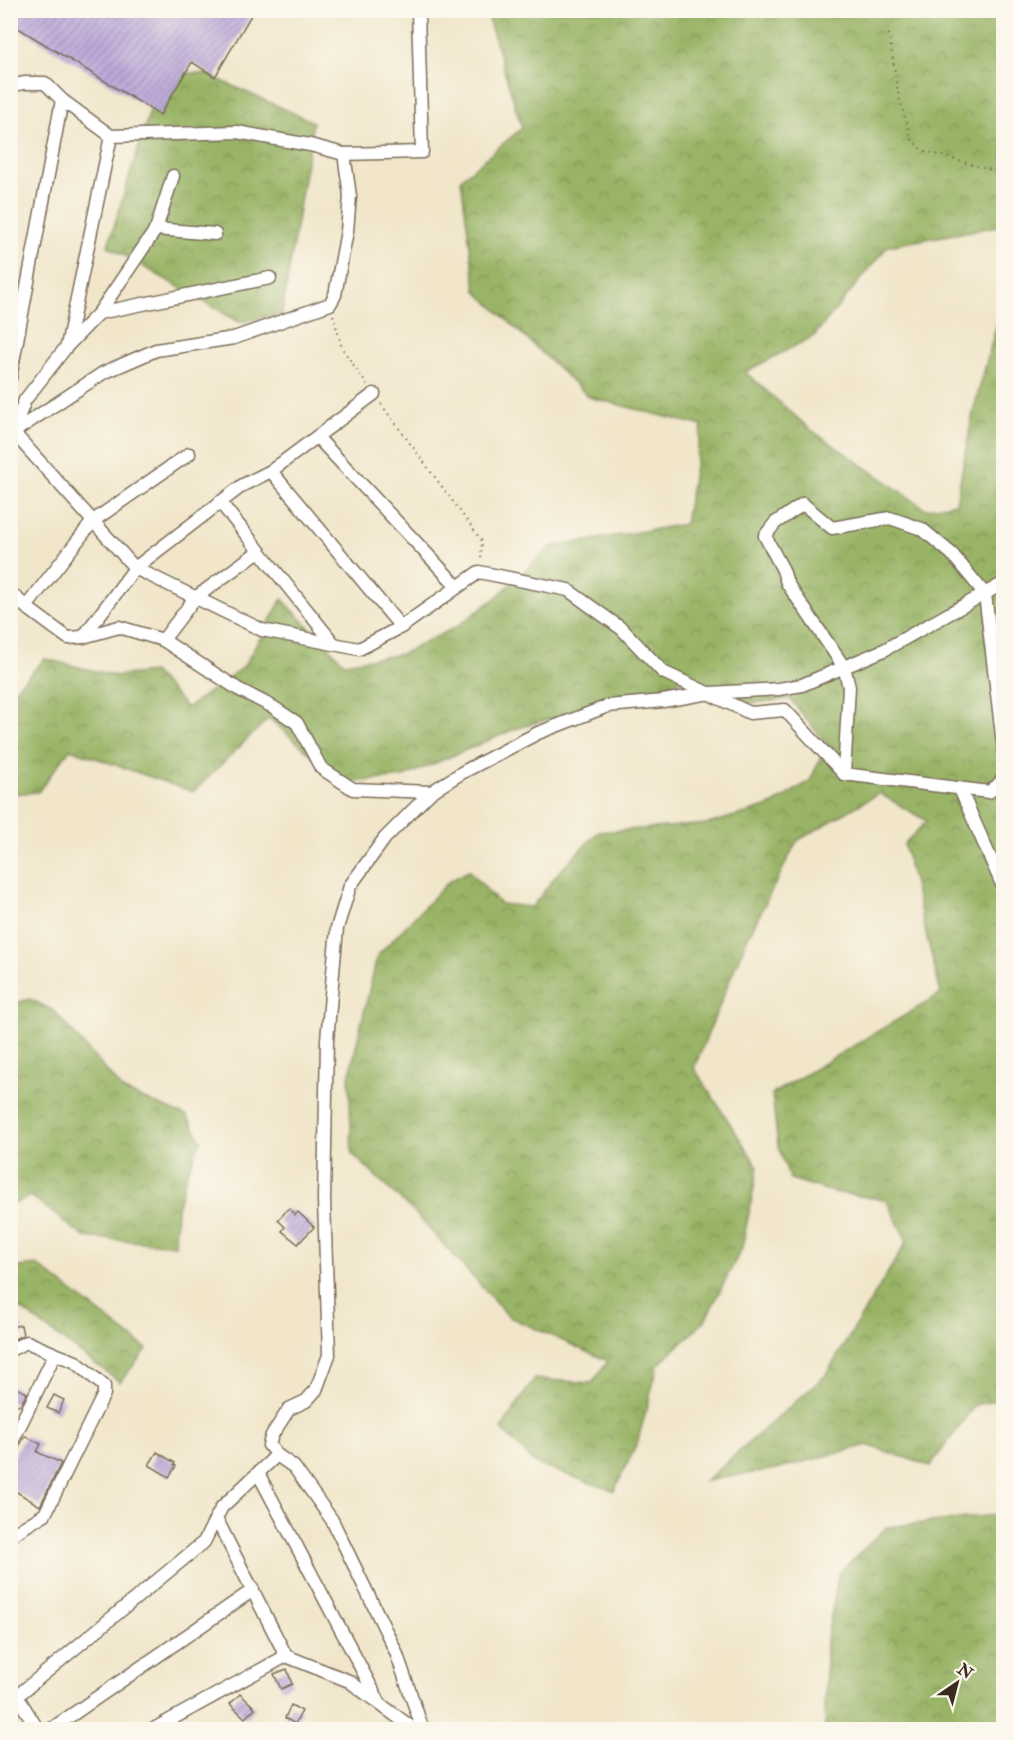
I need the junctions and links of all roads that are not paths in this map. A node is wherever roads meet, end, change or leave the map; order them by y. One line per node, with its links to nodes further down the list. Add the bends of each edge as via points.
1 (418, 10): 5 (street, via 422,152)
2 (10, 86): 3 (street, via 45,83)
3 (62, 100): 4 (street); 12 (street)
4 (111, 136): 5 (street, via 237,132); 11 (street)
5 (344, 154): 14 (street, via 350,196 347,231 330,304 234,338 156,350 103,373)
6 (173, 176): 7 (street)
7 (156, 229): 8 (street); 10 (street)
8 (215, 234)
9 (270, 278): 10 (street)
10 (99, 313): 11 (street)
11 (67, 346): 14 (street, via 25,400)
12 (10, 378)
13 (374, 394): 15 (street)
14 (12, 433): 19 (street)
15 (317, 436): 17 (street); 23 (street)
16 (189, 454): 19 (street)
17 (271, 471): 18 (street, via 243,484); 28 (street)
18 (220, 502): 20 (street); 21 (street)
19 (93, 520): 21 (street); 27 (street)
20 (259, 551): 26 (street); 31 (street)
21 (135, 568): 26 (street); 29 (street)
22 (1004, 583): 25 (street)
23 (457, 586): 28 (street); 33 (street, via 479,572 568,590 622,629 663,672)
24 (10, 592): 27 (street)
25 (985, 594): 32 (street, via 884,650); 32 (street, via 952,554 922,529 890,518 832,528 803,504 775,523 765,536 787,583); 34 (street)
26 (195, 598): 30 (street); 31 (street, via 262,630)
27 (26, 607): 29 (street, via 68,638)
28 (401, 627): 31 (street, via 359,649)
29 (83, 637): 30 (street, via 119,627)
30 (163, 640): 38 (street, via 297,723 321,768 353,789)
31 (334, 644)
32 (844, 667): 33 (street, via 801,685); 35 (street, via 849,687)
33 (710, 693): 35 (street, via 750,714 785,710); 38 (street, via 608,706 538,733)
34 (1004, 752)
35 (844, 774): 37 (street)
36 (1004, 778): 37 (street, via 989,792)
37 (960, 789): 39 (street)
38 (431, 792): 43 (street, via 385,838 350,886 337,928 327,1040 324,1200 329,1355 316,1390 306,1401 289,1409 272,1434 269,1445)
39 (1004, 889)
40 (10, 1350): 41 (street, via 27,1342)
41 (56, 1354): 42 (street); 46 (street, via 76,1362 104,1386 104,1394 45,1514)
42 (10, 1446)
43 (277, 1455): 44 (street); 55 (street, via 294,1467 332,1520 396,1652)
44 (258, 1473): 45 (street, via 222,1507); 50 (street)
45 (216, 1518): 47 (street); 49 (street, via 204,1542)
46 (10, 1536)
47 (253, 1590): 48 (street); 52 (street)
48 (286, 1656): 50 (street, via 349,1681); 53 (street)
49 (14, 1696): 51 (street)
50 (379, 1703): 54 (street)
51 (38, 1730)
52 (50, 1730)
53 (152, 1730)
54 (415, 1730)
55 (423, 1730)

